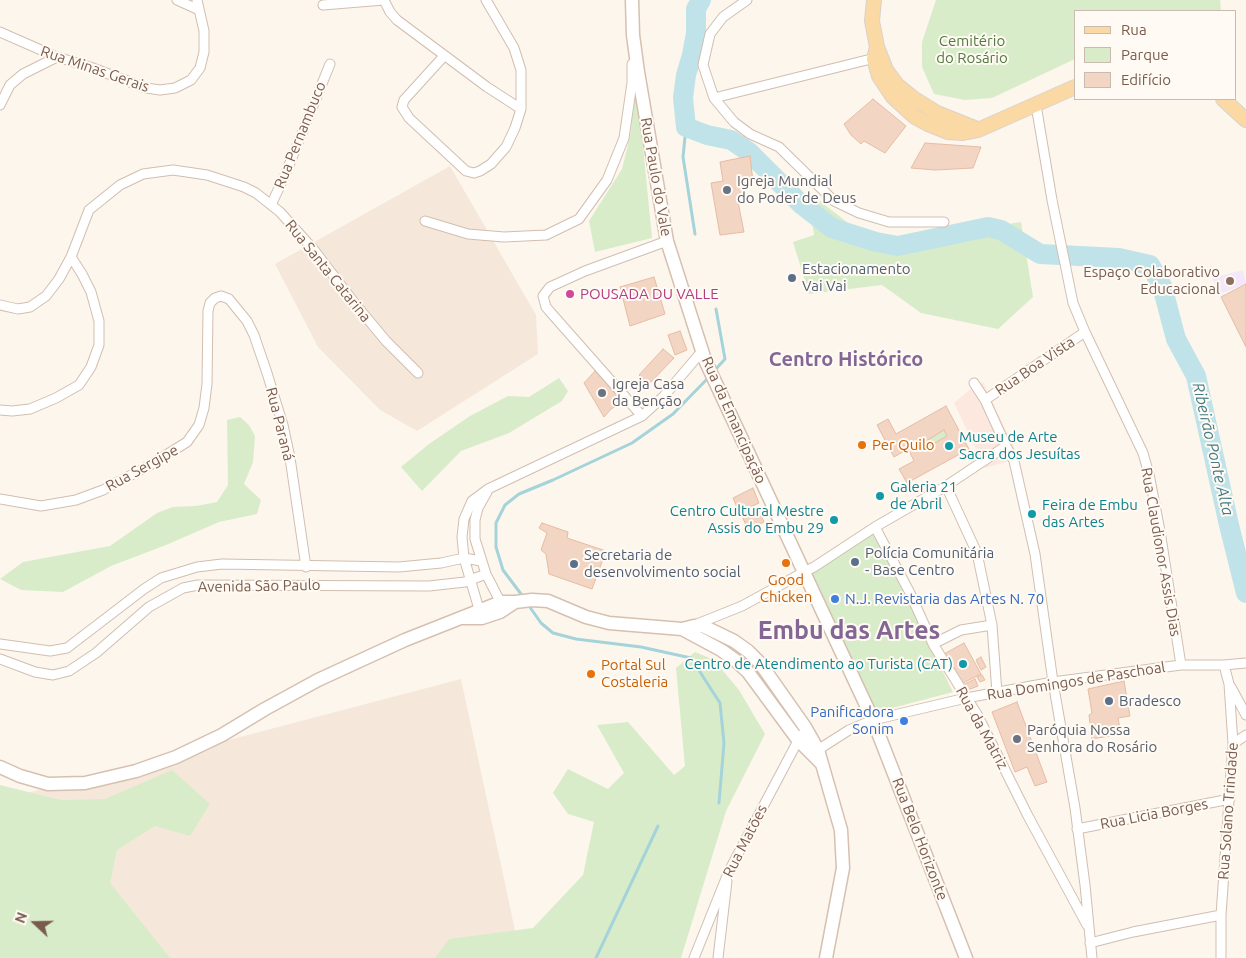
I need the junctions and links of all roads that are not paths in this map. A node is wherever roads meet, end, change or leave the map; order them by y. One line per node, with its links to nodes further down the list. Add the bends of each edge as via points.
1 (177, 0): 9 (street)
2 (197, 0): 9 (street)
3 (384, 0): 8 (street); 13 (street, via 397,20)
4 (486, 0): 21 (street, via 514,48 521,70)
5 (632, 0): 11 (main road, Rua Paulo do Vale)
6 (747, 0): 17 (street, via 723,17 710,34 703,64)
7 (874, 0): 12 (main road, via 872,21)
8 (323, 5)
9 (199, 10): 14 (street, Rua Minas Gerais, via 204,31 200,68 191,80 175,88 146,88)
10 (0, 32): 14 (street, Rua Minas Gerais)
11 (633, 35): 24 (street, via 632,83 624,138 607,180 579,219 546,235 504,237 468,234); 26 (main road, Rua Paulo do Vale)
12 (877, 54): 17 (street); 19 (main road, via 897,85 913,98 937,113 978,130)
13 (444, 56): 21 (street); 21 (street, via 404,100 402,107 409,118 466,171 474,173 491,164 506,147)
14 (57, 57): 20 (street, via 23,74 10,86)
15 (330, 64): 23 (street, Rua Pernambuco)
16 (1074, 87): 19 (main road)
17 (714, 98): 25 (street, via 734,122 750,134 779,146 834,201 859,214 889,222)
18 (1224, 100): 22 (main road)
19 (1036, 104): 30 (street, Rua Claudionor Assis Dias, via 1068,281)
20 (0, 105)
21 (521, 109)
22 (1246, 120)
23 (271, 205): 27 (street, Rua Santa Catarina, via 244,187 207,175 173,170 143,174 120,185 89,210); 32 (street, Rua Santa Catarina, via 308,244 366,318)
24 (425, 221)
25 (944, 222)
26 (667, 241): 31 (main road, Rua Paulo do Vale); 36 (street, via 585,271 550,287 543,296 552,314)
27 (71, 257): 29 (street, Rua Santa Catarina, via 46,296 30,307 18,309); 35 (street, via 91,292 99,321 98,345 91,366 79,385 56,398 30,409)
28 (221, 296): 40 (street, Rua Sergipe, via 210,303 208,311 204,408 199,425 188,442 111,486 76,500 41,506); 44 (street, Rua Paraná, via 229,299 247,321 267,373 290,458)
29 (0, 305)
30 (1085, 332): 34 (street, Rua Boa Vista); 56 (street, Rua Claudionor Assis Dias, via 1143,453 1160,531)
31 (704, 355): 36 (street); 45 (main road, Rua da Emancipação)
32 (418, 373)
33 (974, 383): 34 (street)
34 (985, 400): 37 (street)
35 (0, 410)
36 (642, 416): 39 (street)
37 (1006, 446): 38 (street); 58 (street, via 1014,461 1035,554)
38 (946, 486): 41 (street); 50 (street, via 977,553)
39 (488, 489): 42 (street, via 472,501 464,519); 43 (street, via 478,508 474,539)
40 (0, 499)
41 (875, 527): 45 (street); 53 (street, Rua da Matriz)
42 (464, 558): 43 (street, Avenida São Paulo); 44 (street, Avenida São Paulo, via 399,568); 47 (street)
43 (481, 561): 46 (street)
44 (306, 567): 52 (street, Avenida São Paulo, via 197,566 161,578 67,648 50,651)
45 (804, 572): 51 (street, via 742,606); 63 (main road, Rua da Emancipação)
46 (486, 574): 47 (street, Avenida São Paulo); 48 (street)
47 (470, 580): 49 (street); 54 (street, Avenida São Paulo, via 429,586 198,585 183,588 150,607 96,653 69,670 53,675)
48 (510, 604): 49 (main road); 51 (main road, via 548,601 609,623)
49 (480, 614): 67 (main road, via 405,640 318,680 222,735 176,757 136,771 85,783 48,784)
50 (992, 625): 53 (street, via 961,630); 60 (street)
51 (688, 628): 66 (main road, via 748,672); 66 (main road, via 703,626 748,651 805,727)
52 (0, 644)
53 (933, 644): 61 (street, Rua da Matriz)
54 (0, 659)
55 (1246, 664): 57 (street, Rua Domingos de Paschoal)
56 (1181, 665): 57 (street, Rua Domingos de Paschoal); 58 (street, Rua Domingos de Paschoal)
57 (1224, 666): 59 (street, Rua Solano Trindade)
58 (1053, 682): 60 (street, Rua Domingos de Paschoal); 69 (street)
59 (1229, 684): 62 (street); 65 (street, Rua Solano Trindade)
60 (997, 693): 61 (street, Rua Domingos de Paschoal)
61 (966, 698): 63 (street, Rua Domingos de Paschoal); 72 (street, Rua da Matriz)
62 (1246, 715)
63 (873, 720): 66 (street, Rua Domingos de Paschoal, via 848,730); 77 (main road, Rua Belo Horizonte)
64 (1246, 735): 65 (street)
65 (1233, 744): 68 (street, Rua Solano Trindade)
66 (816, 750): 70 (street, Rua Matões); 76 (main road, via 841,830 843,868)
67 (0, 767)
68 (1230, 799): 69 (street, Rua Licia Borges); 71 (street, Rua Solano Trindade)
69 (1077, 829): 72 (street)
70 (729, 871): 74 (street, Rua Matões); 75 (street)
71 (1221, 916): 73 (street); 79 (street, Rua Solano Trindade)
72 (1090, 930): 73 (street)
73 (1090, 943): 78 (street)
74 (694, 958)
75 (718, 958)
76 (826, 958)
77 (966, 958)
78 (1092, 958)
79 (1221, 958)

